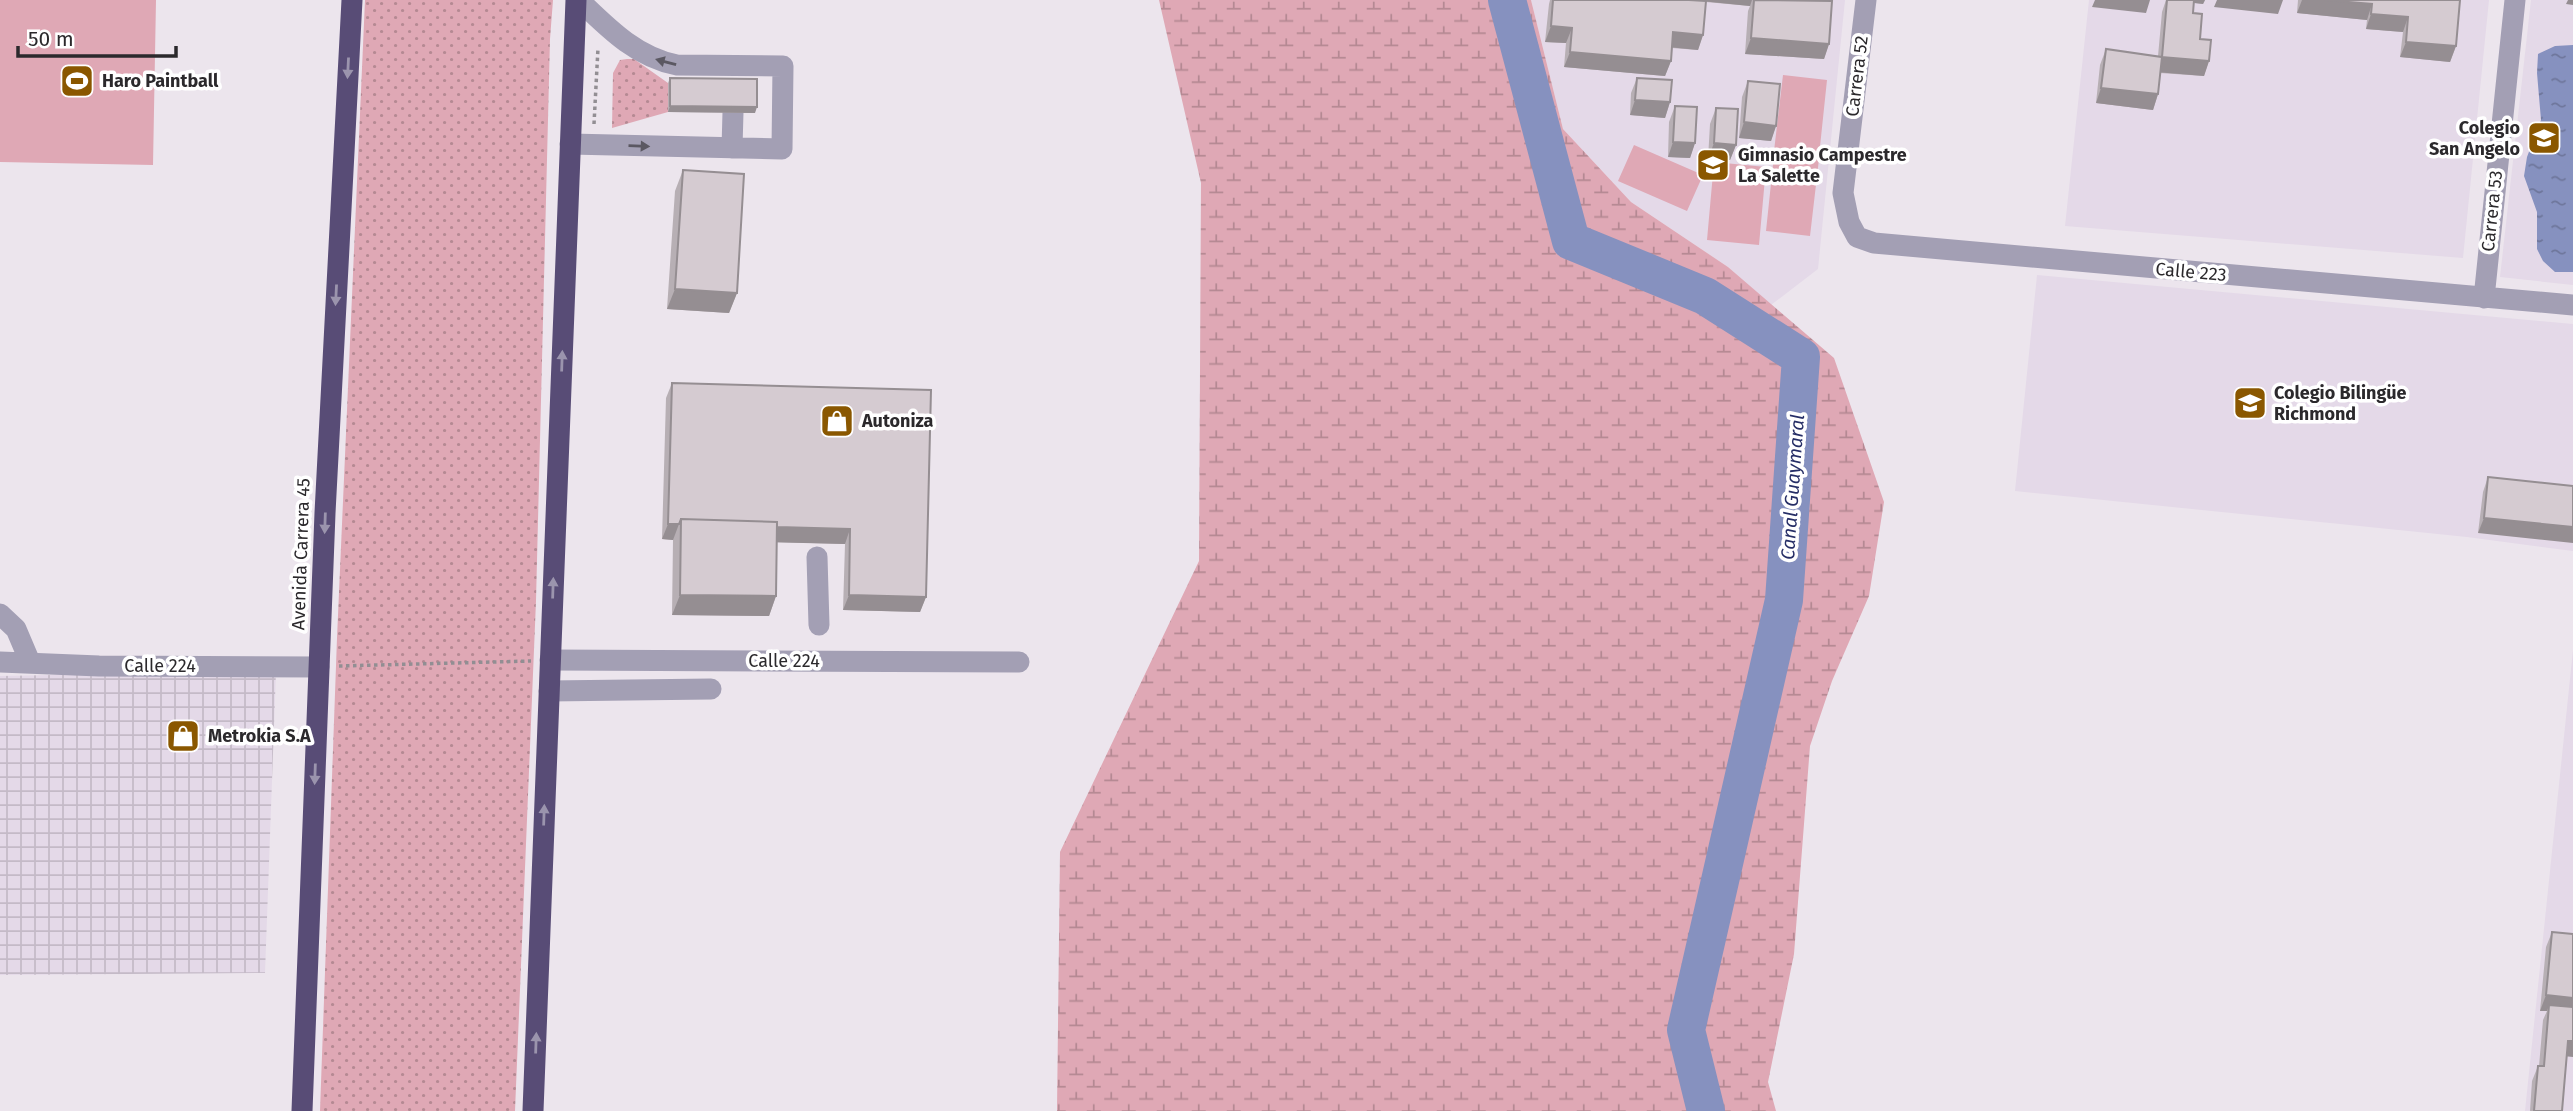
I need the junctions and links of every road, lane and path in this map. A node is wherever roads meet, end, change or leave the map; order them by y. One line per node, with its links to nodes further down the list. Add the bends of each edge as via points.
1 (352, 0): 18 (highway, Avenida Carrera 45, one-way to 18)
2 (577, 0): 6 (highway); 7 (street, one-way to 2, via 782,149 783,66 733,75 651,57 625,42)
3 (1866, 0): 8 (street, Carrera 52)
4 (2515, 0): 9 (street, Carrera 53)
5 (733, 112): 7 (street)
6 (570, 144): 7 (street, one-way to 7); 14 (highway, one-way to 6)
7 (732, 148)
8 (1843, 193): 9 (street, Calle 223, via 1857,237 1874,243)
9 (2484, 298): 10 (street, Calle 223)
10 (2573, 305)
11 (817, 557): 13 (street)
12 (0, 614): 16 (street, via 16,629)
13 (819, 625)
14 (550, 660): 17 (street, Calle 224); 18 (path); 20 (highway)
15 (0, 662): 16 (street, Calle 224)
16 (30, 662): 18 (street, Calle 224)
17 (1018, 662)
18 (319, 667): 21 (highway, Avenida Carrera 45, one-way to 21)
19 (711, 688): 20 (street)
20 (549, 691): 22 (highway, one-way to 20)
21 (302, 1111)
22 (533, 1111)

